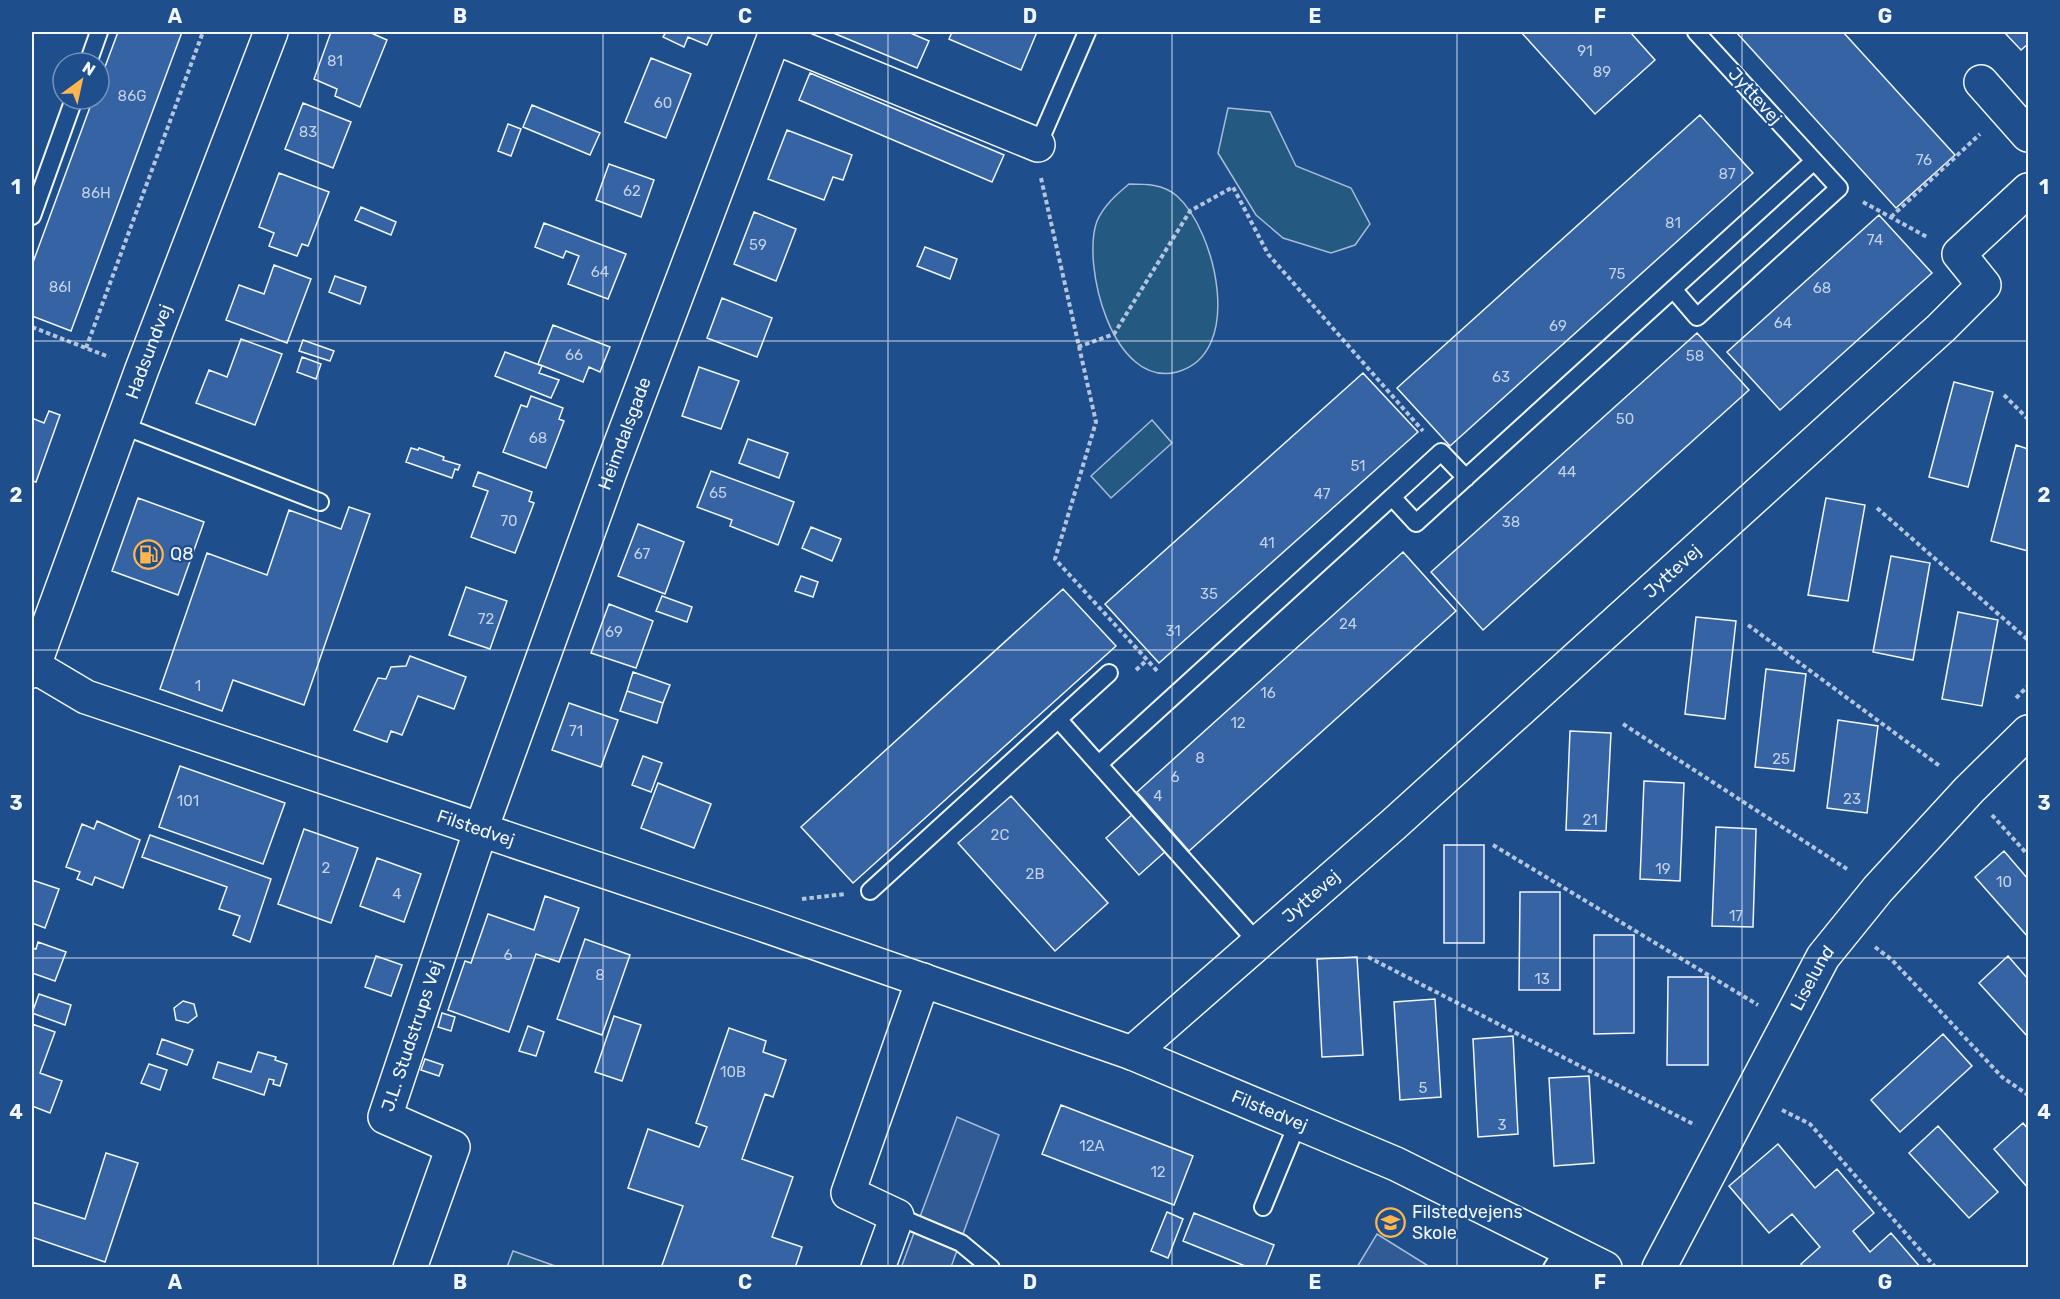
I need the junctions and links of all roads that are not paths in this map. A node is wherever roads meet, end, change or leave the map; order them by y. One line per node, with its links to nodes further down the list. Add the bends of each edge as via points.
1 (99, 32): 6 (lane)
2 (271, 32): 15 (street, Hadsundvej)
3 (1088, 32): 10 (lane)
4 (1696, 32): 11 (lane, Jyttevej)
5 (775, 34): 10 (street, Heimdalsgade); 24 (street, Heimdalsgade)
6 (92, 51)
7 (1981, 82): 9 (street)
8 (70, 111): 13 (lane)
9 (2028, 135)
10 (1038, 145)
11 (1814, 161): 14 (lane); 14 (lane, Jyttevej, via 1839,188 1697,316)
12 (2028, 190): 26 (street, Jyttevej, via 1959,254 1984,285 1941,328 1593,646)
13 (32, 216)
14 (1673, 290): 16 (lane)
15 (121, 425): 18 (lane); 19 (street, Hadsundvej)
16 (1466, 478): 17 (lane, via 1441,452); 17 (lane, via 1416,524)
17 (1392, 497): 23 (lane)
18 (320, 502)
19 (32, 668): 24 (street, Filstedvej, via 86,697)
20 (1109, 673): 21 (lane)
21 (1058, 719): 23 (lane); 25 (lane)
22 (2028, 732): 37 (street, Liselund, via 1878,889 1823,957)
23 (1099, 764): 26 (lane)
24 (480, 832): 27 (street, Filstedvej); 33 (street, J.L. Studstrups Vej, via 385,1117 453,1147)
25 (870, 891)
26 (1258, 943): 28 (street, Jyttevej)
27 (923, 980): 28 (street, Filstedvej); 31 (street, via 848,1193)
28 (1132, 1053): 29 (street, Filstedvej)
29 (1298, 1122): 30 (lane); 32 (street, Filstedvej, via 1396,1164)
30 (1263, 1207)
31 (897, 1216): 34 (street); 35 (lane, via 961,1243)
32 (1559, 1257): 36 (street, Filstedvej)
33 (410, 1268)
34 (878, 1268)
35 (992, 1268)
36 (1605, 1268)
37 (1659, 1268)

